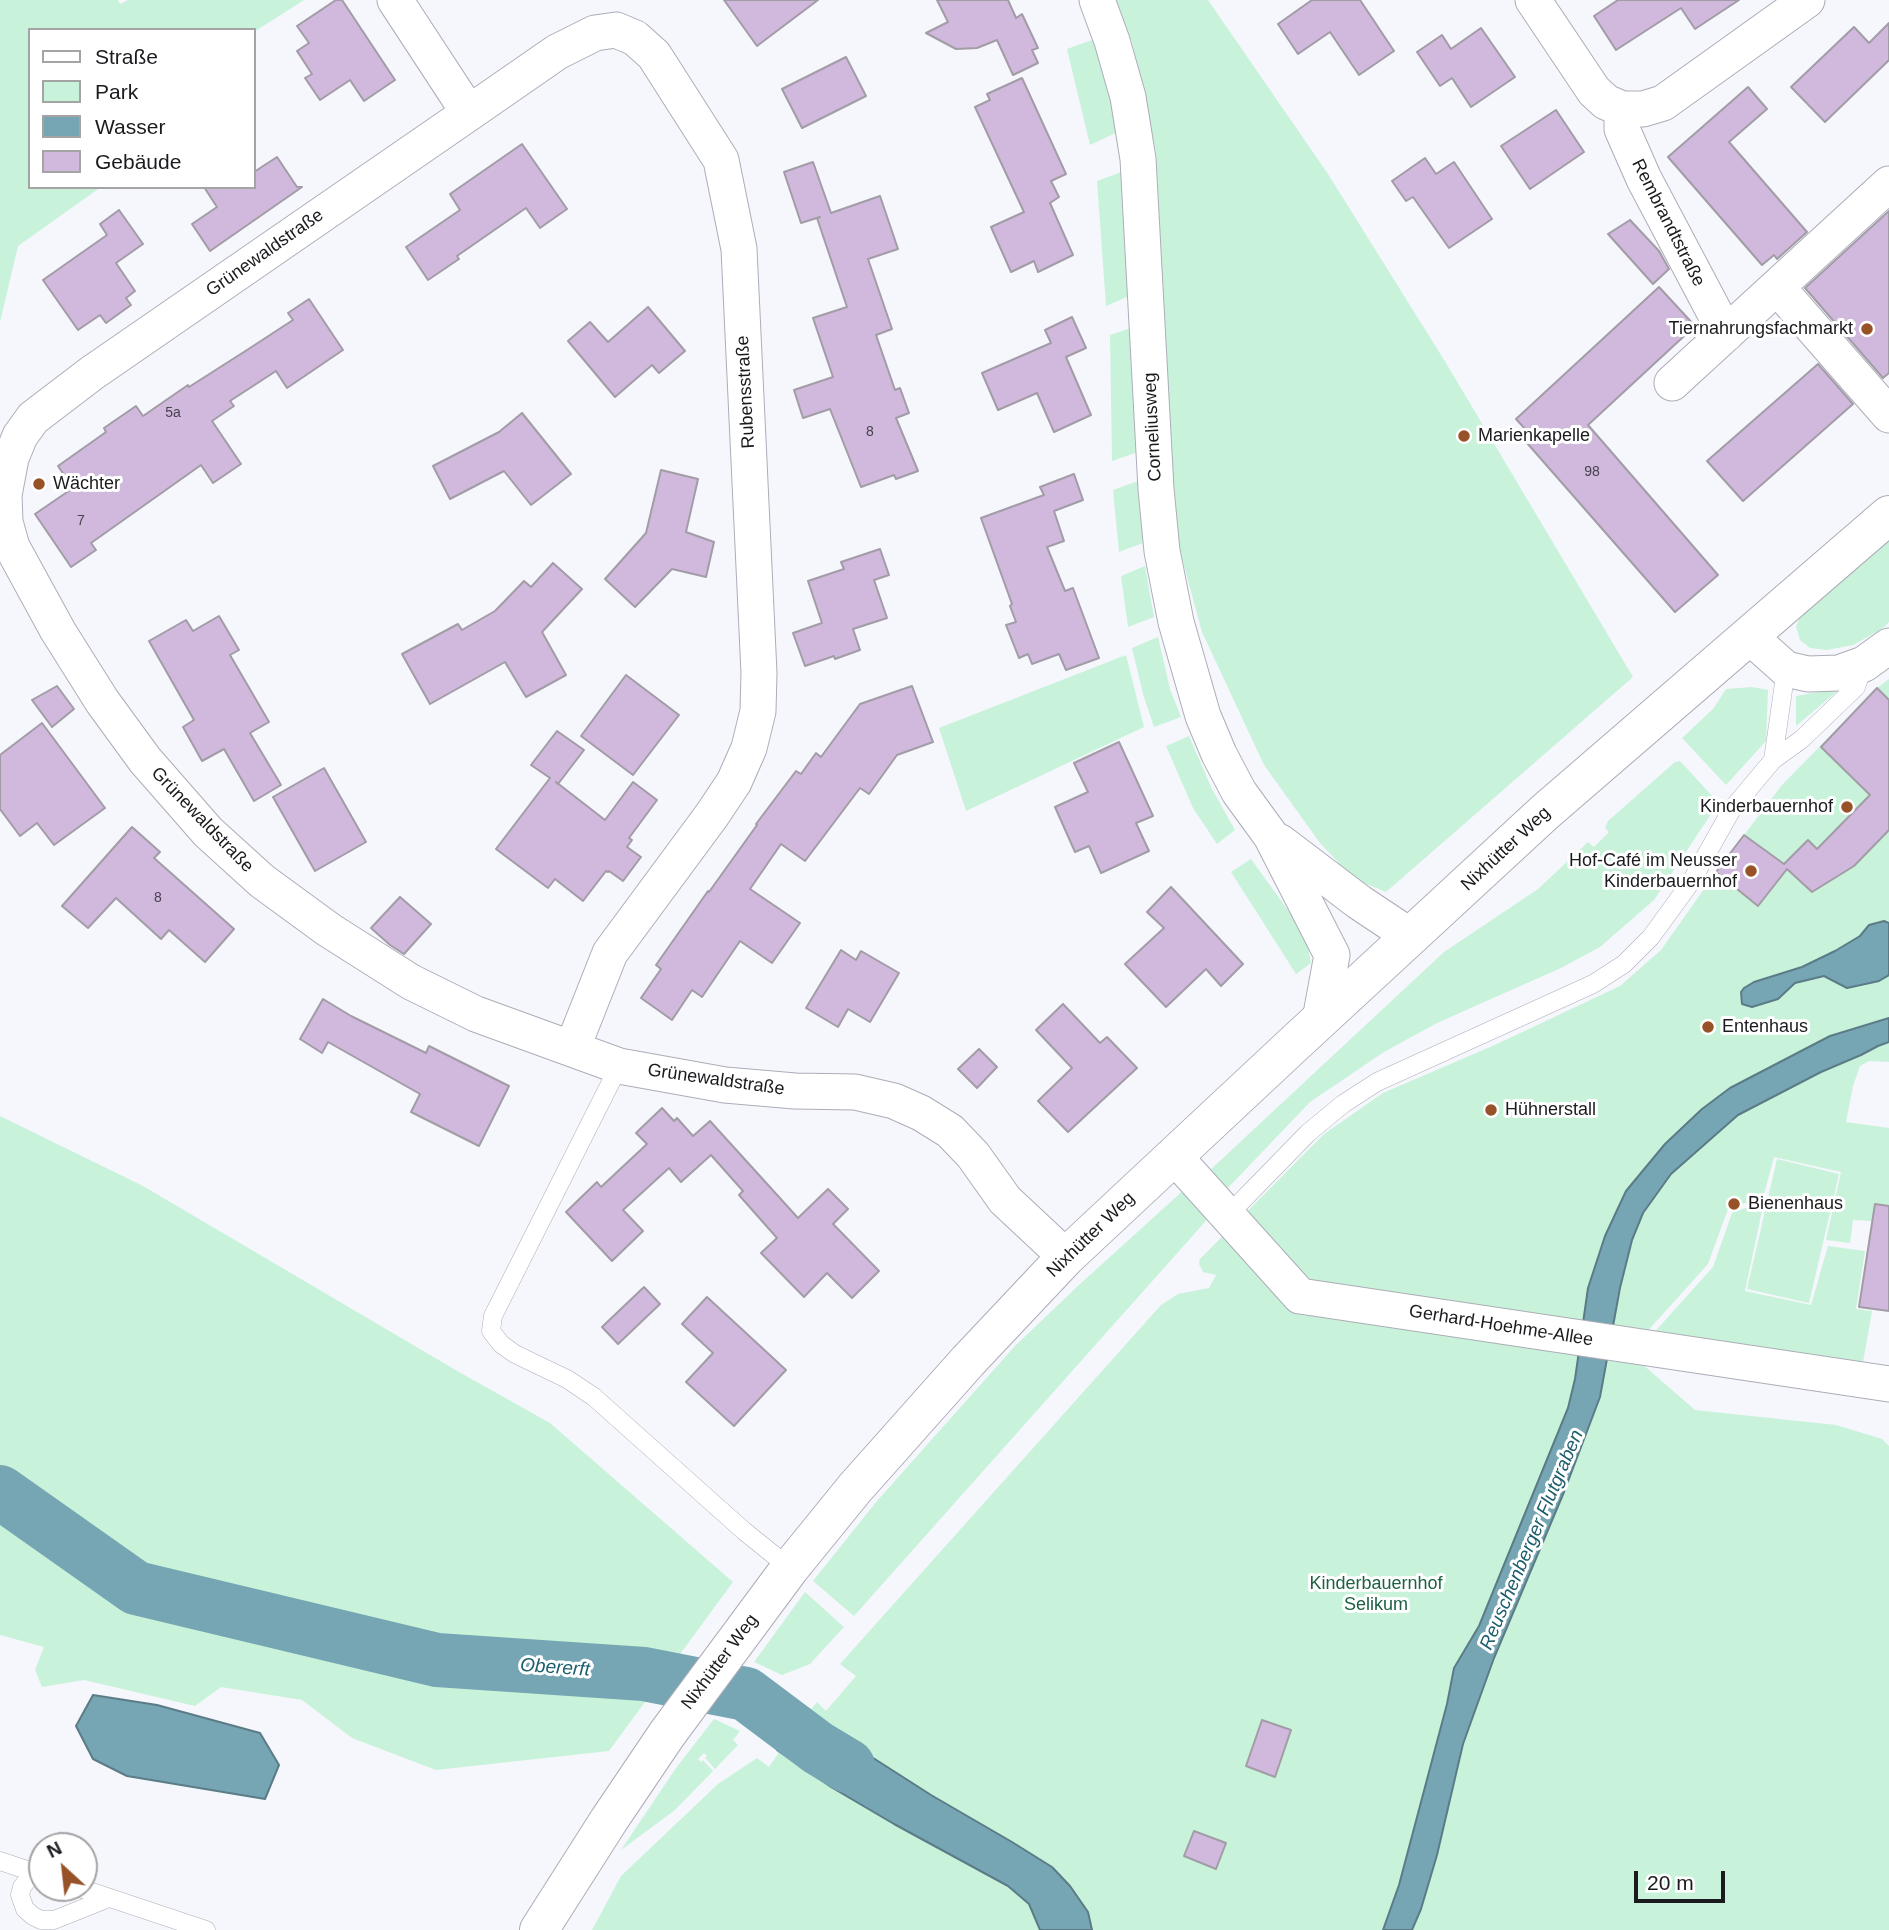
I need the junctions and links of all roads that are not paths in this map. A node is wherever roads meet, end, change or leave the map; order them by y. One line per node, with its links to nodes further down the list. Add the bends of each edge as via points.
1 (396, 0): 6 (street)
2 (1097, 0): 17 (street, Corneliusweg, via 1128,97 1138,159 1156,489 1176,622 1219,754)
3 (1532, 0): 5 (street, via 1594,91)
4 (1807, 0): 5 (street, via 1663,103 1643,109)
5 (1622, 108): 9 (street, Rembrandtstraße, via 1622,129 1644,179)
6 (469, 113): 20 (street, Rubensstraße, via 557,52 594,33 616,30 635,38 654,55 721,160 739,248 758,711 734,782 610,953); 20 (street, Grünewaldstraße, via 33,418 11,458 4,495 5,522 12,547 102,701 145,760 208,832 262,881 411,982 476,1014)
7 (1889, 184): 8 (street)
8 (1777, 287): 9 (street); 11 (street)
9 (1726, 334): 10 (street)
10 (1672, 383)
11 (1889, 415)
12 (1889, 515): 13 (main road, Nixhütter Weg)
13 (1749, 636): 15 (street); 18 (main road, Nixhütter Weg)
14 (1876, 655): 15 (street, via 1839,673); 16 (lane, via 1856,687)
15 (1786, 669): 16 (lane)
16 (1773, 760): 23 (lane, via 1732,809 1691,882 1651,937 1624,964 1593,984 1377,1082 1308,1133)
17 (1271, 836): 18 (street, Corneliusweg); 19 (street, Corneliusweg, via 1332,956)
18 (1410, 936): 19 (main road, Nixhütter Weg)
19 (1321, 1020): 22 (main road, Nixhütter Weg)
20 (572, 1049): 21 (street, Grünewaldstraße)
21 (619, 1066): 24 (street, Grünewaldstraße, via 725,1084 855,1092 894,1101 950,1131 1005,1200); 26 (lane, via 493,1316 491,1331 515,1354 594,1397)
22 (1174, 1156): 23 (street, Gerhard-Hoehme-Allee); 24 (main road, Nixhütter Weg)
23 (1228, 1216): 25 (street, Gerhard-Hoehme-Allee, via 1300,1296)
24 (1066, 1257): 26 (main road, Nixhütter Weg, via 855,1488)
25 (1889, 1384)
26 (790, 1569): 33 (main road, Nixhütter Weg, via 667,1734)
27 (0, 1861): 28 (lane)
28 (28, 1870)
29 (28, 1879): 31 (lane, via 20,1895 25,1909 41,1920 54,1920)
30 (98, 1894): 31 (lane)
31 (109, 1898): 32 (lane)
32 (205, 1930)
33 (539, 1930)

